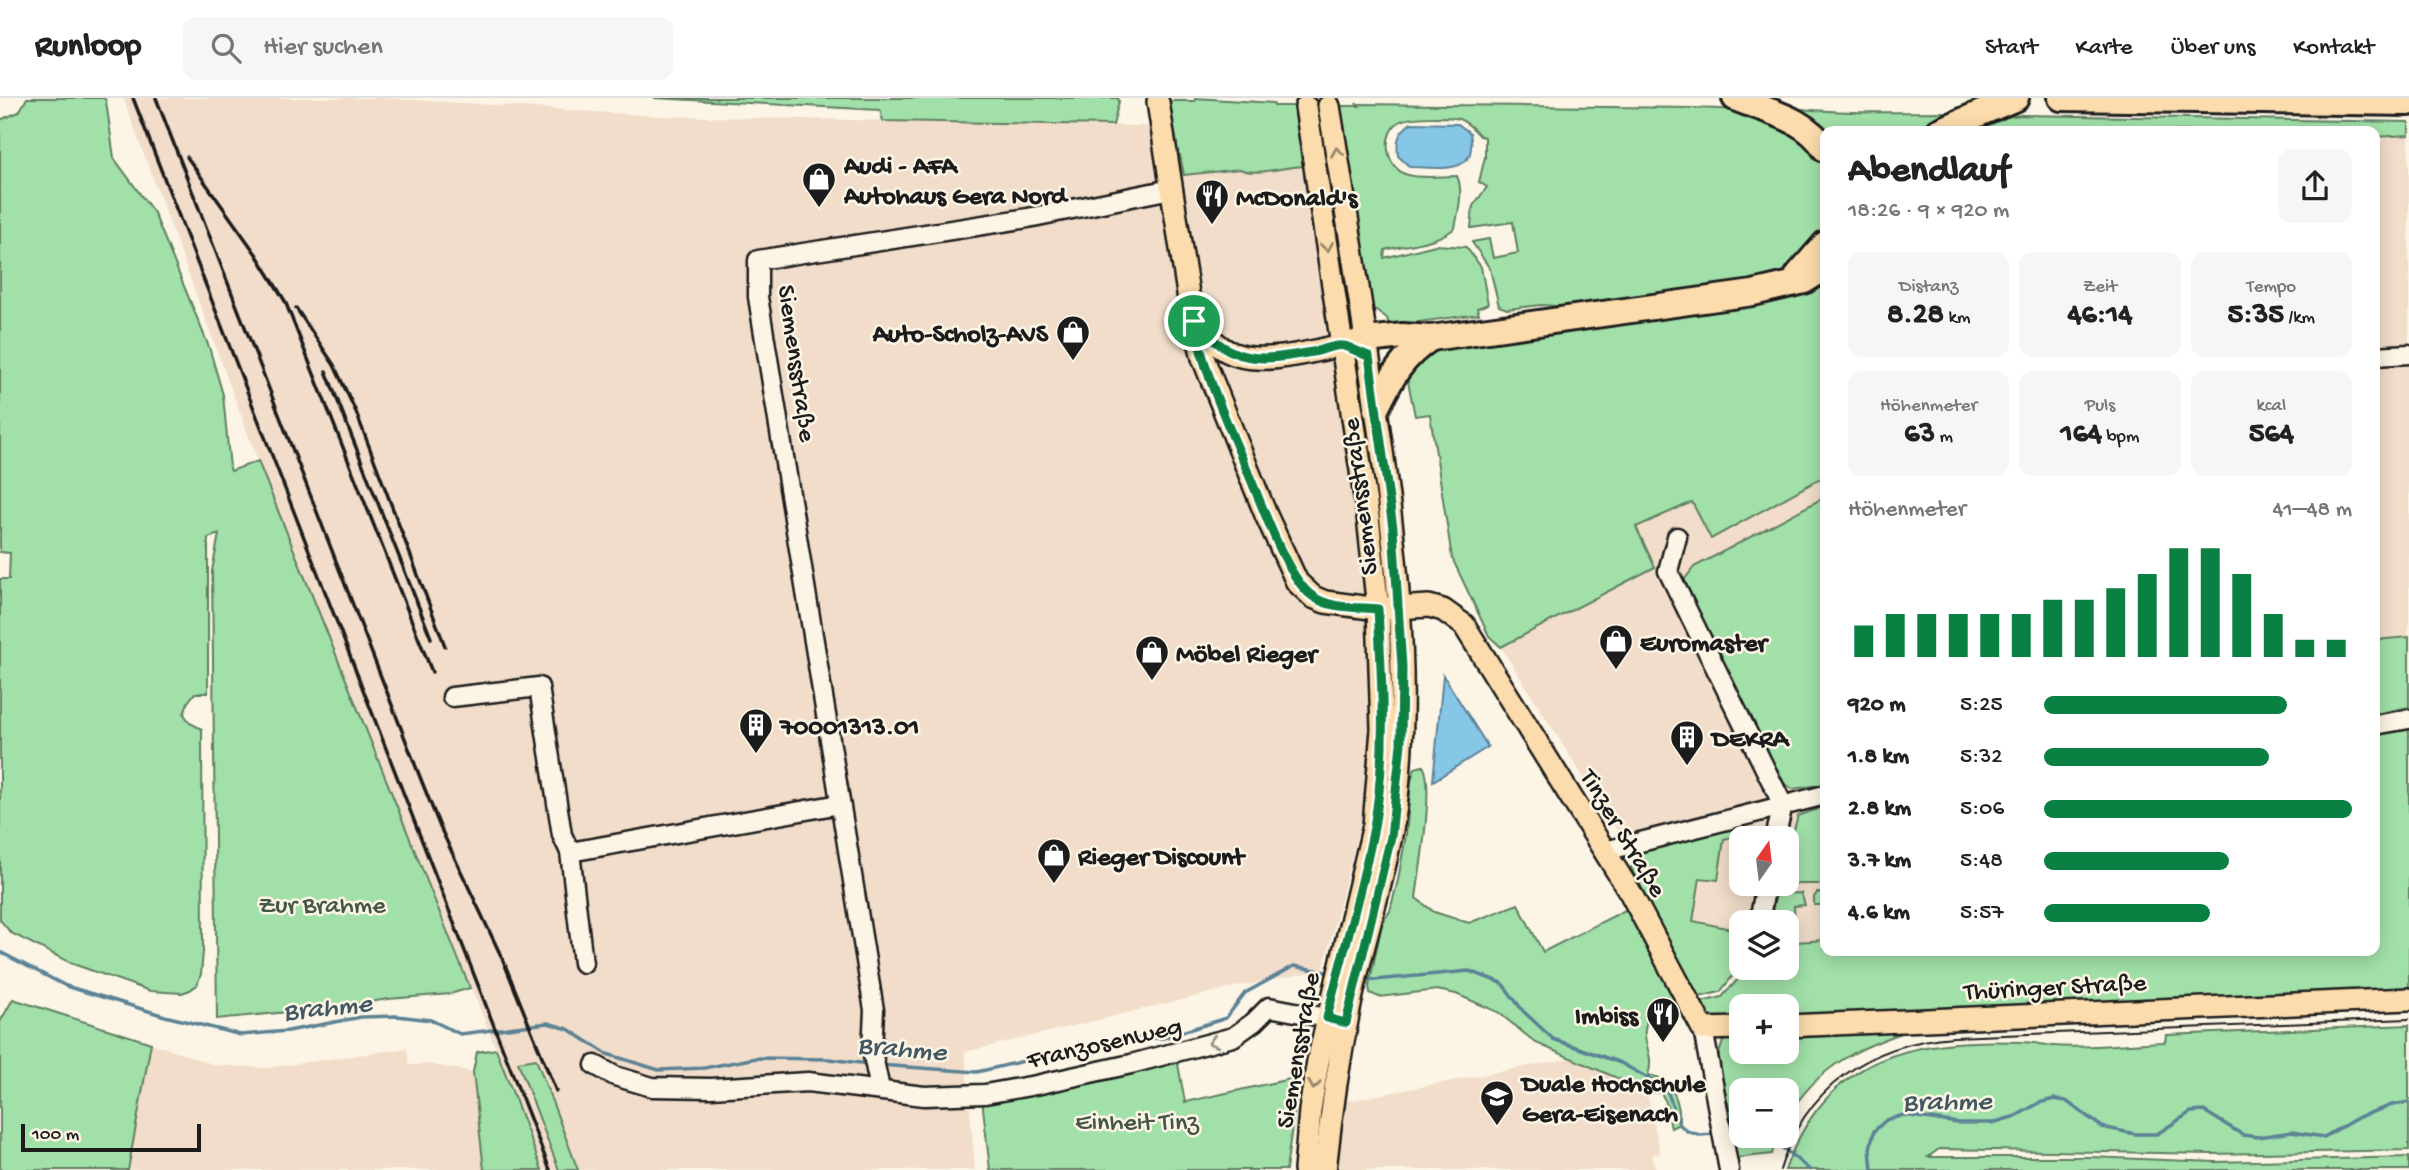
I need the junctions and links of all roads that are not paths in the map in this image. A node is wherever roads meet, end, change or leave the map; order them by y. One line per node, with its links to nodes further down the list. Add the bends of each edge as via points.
1 (1735, 98): 9 (highway, via 1801,124)
2 (2016, 98): 8 (highway)
3 (2061, 98): 5 (highway)
4 (1158, 102): 10 (main road, Siemensstraße)
5 (2409, 103)
6 (1329, 106): 17 (main road, Siemensstraße, one-way to 6)
7 (1306, 107): 16 (main road, Siemensstraße, one-way to 16)
8 (1951, 126)
9 (1820, 140)
10 (1171, 189): 14 (main road, Siemensstraße); 31 (street, Siemensstraße, via 1028,218 758,260 758,297)
11 (1820, 250): 13 (highway)
12 (1820, 272): 13 (highway)
13 (1789, 284): 15 (highway)
14 (1194, 321): 18 (main road); 21 (main road, Siemensstraße)
15 (1422, 344): 17 (highway); 22 (highway, via 1396,369)
16 (1342, 345): 17 (main road); 18 (main road, via 1267,358 1243,357); 26 (main road, Siemensstraße)
17 (1368, 348): 22 (main road, Siemensstraße)
18 (1226, 350): 21 (main road)
19 (2409, 354): 20 (street)
20 (2380, 356)
21 (1214, 388): 26 (main road, Siemensstraße, via 1297,582 1325,602)
22 (1376, 409): 24 (main road, Siemensstraße)
23 (1676, 537): 32 (street, via 1668,571)
24 (1397, 580): 25 (main road, Tinzer Straße); 26 (main road, Siemensstraße)
25 (1429, 606): 26 (main road); 34 (main road, Tinzer Straße, via 1451,615 1470,633)
26 (1388, 608): 38 (main road, Siemensstraße, via 1379,787)
27 (452, 697): 35 (street, via 539,687 562,835)
28 (2409, 719): 29 (street)
29 (2380, 724)
30 (1820, 796): 32 (street)
31 (840, 804): 35 (street); 43 (street, Siemensstraße, via 874,1010 872,1051)
32 (1783, 805): 33 (street); 34 (street)
33 (1777, 826)
34 (1605, 851): 41 (main road, Tinzer Straße)
35 (570, 852): 36 (street)
36 (583, 962)
37 (2409, 999): 39 (main road, Thüringer Straße)
38 (1337, 1020): 43 (street, Franzosenweg, one-way to 43, via 1269,1007 1234,1037 1050,1082 976,1094 924,1096); 44 (main road, Siemensstraße, one-way to 44, via 1310,1110); 45 (main road, Siemensstraße)
39 (1799, 1025)
40 (1729, 1028): 41 (main road)
41 (1703, 1029): 46 (street, Tinzer Straße)
42 (595, 1065): 43 (street, Franzosenweg, via 652,1087 808,1082)
43 (878, 1085)
44 (1305, 1170)
45 (1325, 1170)
46 (1729, 1170)

